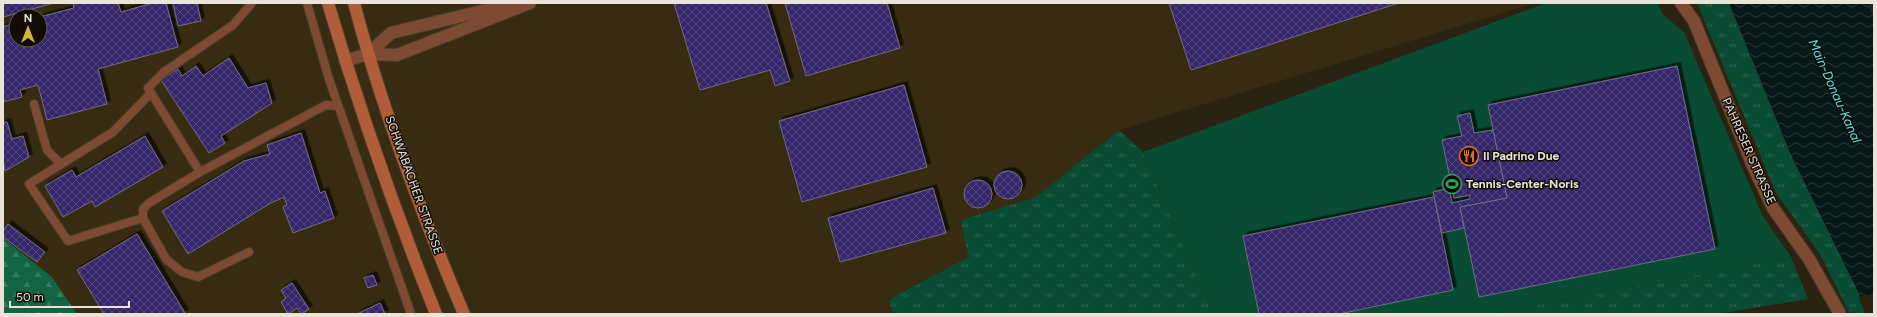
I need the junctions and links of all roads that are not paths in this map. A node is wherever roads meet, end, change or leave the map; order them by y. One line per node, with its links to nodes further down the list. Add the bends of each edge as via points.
1 (252, 3): 10 (lane, via 233,25 164,72 148,88)
2 (307, 3): 12 (lane)
3 (328, 3): 9 (main road, SCHWABACHER STRASSE)
4 (354, 3): 8 (main road, SCHWABACHER STRASSE)
5 (513, 3): 8 (street, via 391,33)
6 (530, 3): 8 (street, via 397,55)
7 (1681, 3): 20 (street, PAHRESER STRASSE, via 1694,21 1773,208 1809,259)
8 (368, 54): 9 (street); 19 (main road, SCHWABACHER STRASSE, via 412,181)
9 (345, 60): 18 (main road, SCHWABACHER STRASSE, via 401,224)
10 (151, 92): 13 (lane, via 113,132); 14 (lane)
11 (34, 104): 13 (lane, via 47,150)
12 (338, 106): 14 (lane, via 326,105); 17 (lane)
13 (61, 164): 15 (lane, via 29,184 68,242)
14 (200, 172): 15 (lane, via 149,203 143,209)
15 (143, 218): 16 (lane, via 166,260 182,272 198,277)
16 (249, 252)
17 (411, 314)
18 (436, 314)
19 (464, 314)
20 (1840, 314)

